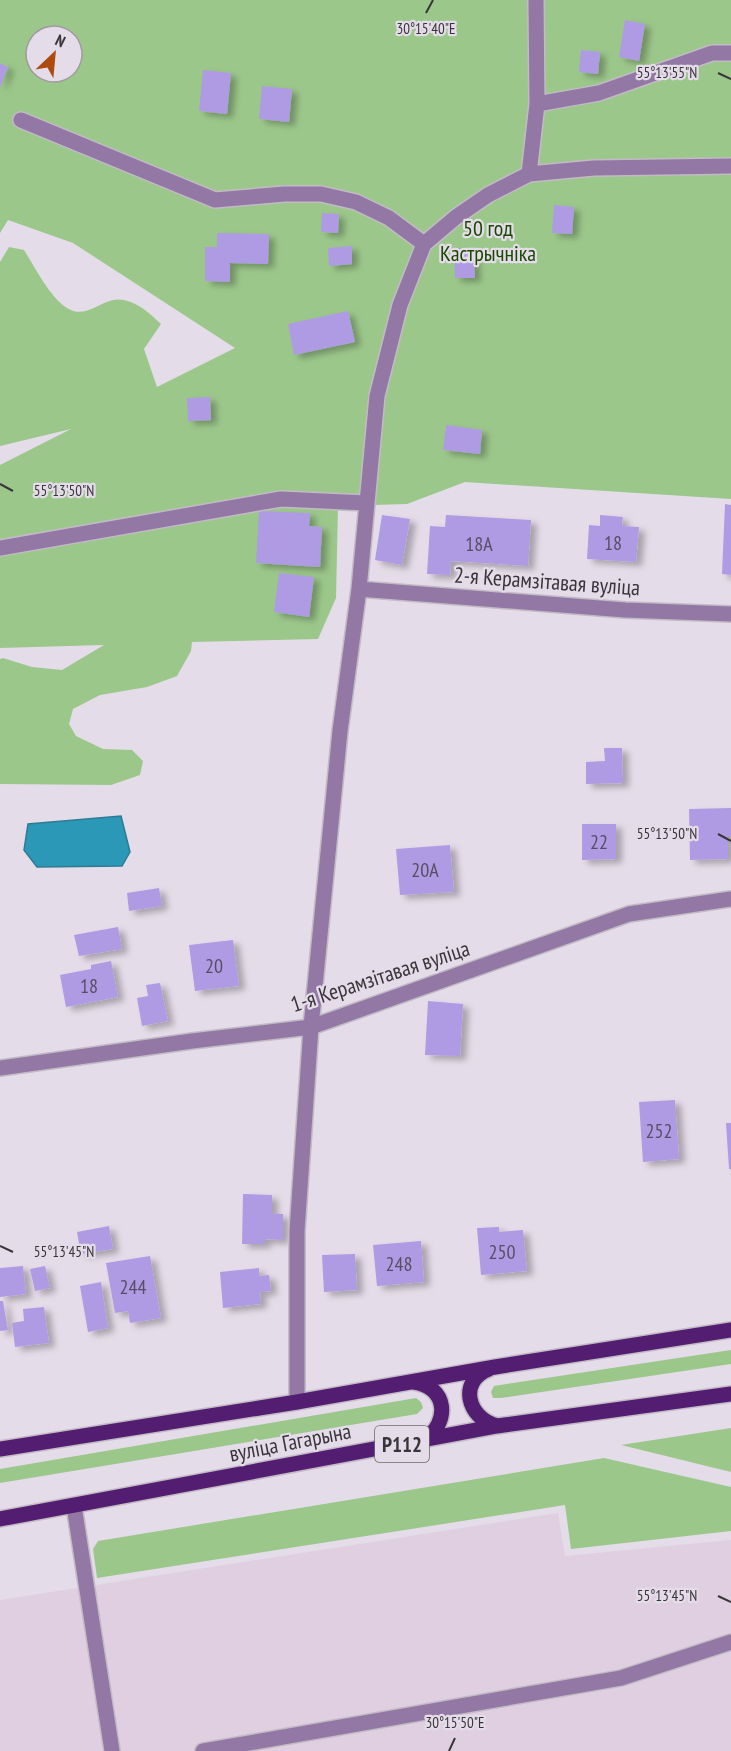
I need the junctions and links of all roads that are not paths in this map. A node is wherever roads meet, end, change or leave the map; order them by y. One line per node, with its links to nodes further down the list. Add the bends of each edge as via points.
1 (536, 0): 3 (street)
2 (731, 53): 3 (street, via 712,53 599,93)
3 (537, 104): 6 (street)
4 (21, 120): 7 (street, via 214,200 321,194 356,202 389,218)
5 (731, 166): 6 (street, via 594,168)
6 (529, 174): 7 (street, via 488,195)
7 (424, 244): 8 (street, via 400,305 377,396)
8 (366, 503): 9 (street, via 281,499); 10 (street)
9 (0, 548)
10 (359, 589): 11 (street, 2-я Керамзітавая вуліца, via 625,610); 13 (street, via 340,731)
11 (731, 614)
12 (731, 899): 13 (street, 1-я Керамзітавая вуліца, via 629,914)
13 (311, 1027): 14 (street, 1-я Керамзітавая вуліца); 19 (street, via 297,1231)
14 (0, 1068)
15 (731, 1330): 16 (main road, вуліца Гагарына)
16 (495, 1366): 17 (main road, вуліца Гагарына); 20 (main road, via 476,1377 470,1397 478,1417)
17 (405, 1383): 19 (main road, вуліца Гагарына); 21 (main road, via 424,1384 438,1397 441,1406 439,1426)
18 (731, 1394): 20 (main road, вуліца Гагарына / Р112)
19 (297, 1402): 22 (main road, вуліца Гагарына)
20 (497, 1426): 21 (main road, вуліца Гагарына / Р112)
21 (424, 1440): 23 (main road, вуліца Гагарына / Р112)
22 (0, 1449)
23 (74, 1506): 24 (main road, вуліца Гагарына / Р112); 26 (street)
24 (0, 1519)
25 (731, 1642): 27 (street, via 621,1678)
26 (112, 1751)
27 (203, 1751)

